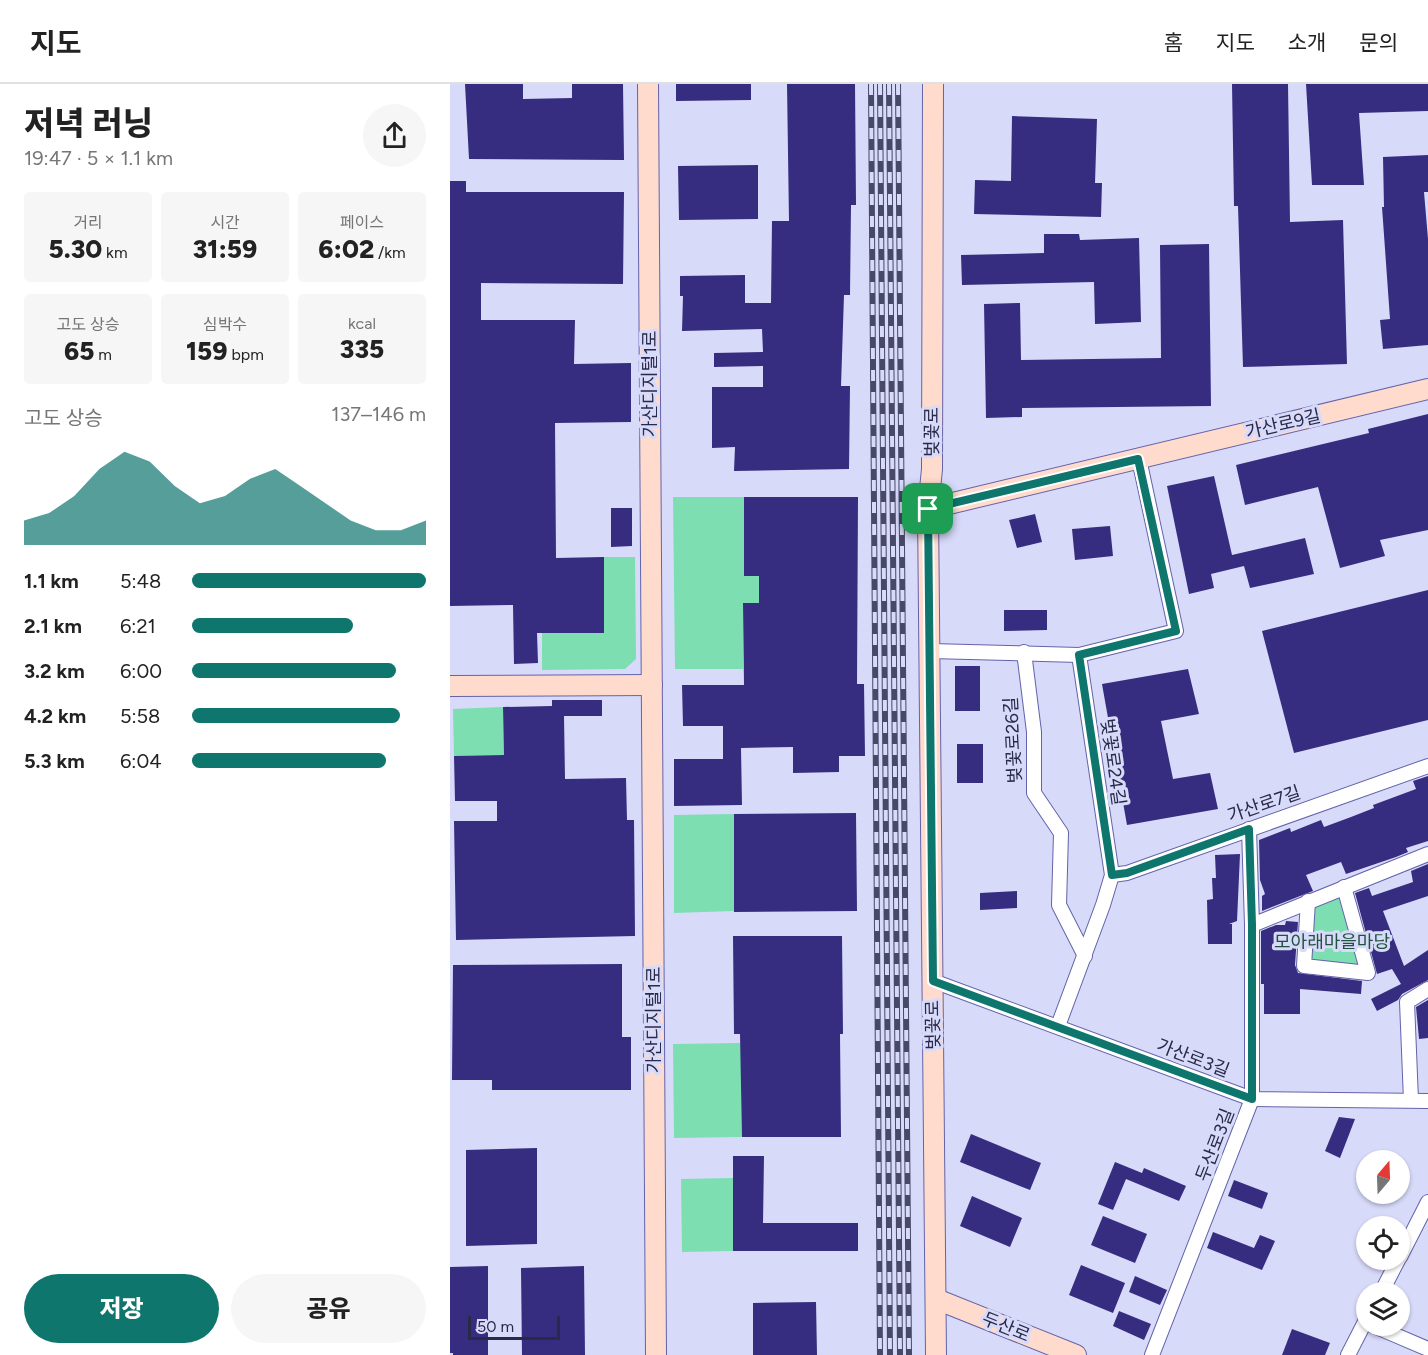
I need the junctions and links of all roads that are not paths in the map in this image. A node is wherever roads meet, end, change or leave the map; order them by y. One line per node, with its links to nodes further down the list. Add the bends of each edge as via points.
1 (648, 84): 9 (street, 가산디지털1로)
2 (933, 84): 5 (street, 벚꽃로, via 932,469)
3 (1428, 389): 4 (street, 가산로9길)
4 (1138, 459): 5 (street, 가산로9길); 8 (street, via 1176,631)
5 (928, 509): 6 (street, 벚꽃로)
6 (930, 651): 7 (street); 19 (street, 벚꽃로)
7 (1024, 652): 8 (street); 18 (street, 벚꽃로26길, via 1034,732 1034,793 1061,833 1059,905)
8 (1079, 655): 14 (street, 벚꽃로24길)
9 (652, 685): 10 (street); 31 (street, 가산디지털1로)
10 (450, 686)
11 (1428, 766): 12 (street, 가산로7길)
12 (1249, 829): 14 (street, 가산로7길); 17 (street, 두산로3길)
13 (1428, 854): 15 (street)
14 (1112, 875): 18 (street)
15 (1344, 887): 16 (street); 16 (street, via 1368,974 1304,966)
16 (1308, 902): 17 (street)
17 (1252, 925): 22 (street, 두산로3길)
18 (1085, 956): 21 (street)
19 (933, 981): 21 (street, 가산로3길); 27 (street, 벚꽃로)
20 (1428, 989): 23 (street, via 1407,1002)
21 (1058, 1026): 22 (street, 가산로3길)
22 (1252, 1099): 23 (street, 가산로3길); 34 (street, 두산로3길)
23 (1411, 1100): 24 (street, 가산로3길)
24 (1428, 1101)
25 (1428, 1202): 26 (street)
26 (1410, 1237)
27 (936, 1299): 32 (street, 벚꽃로); 33 (street, 두산로)
28 (1360, 1336): 35 (street)
29 (1398, 1336): 30 (street)
30 (1428, 1349)
31 (656, 1355)
32 (936, 1355)
33 (1076, 1355)
34 (1152, 1355)
35 (1348, 1355)

